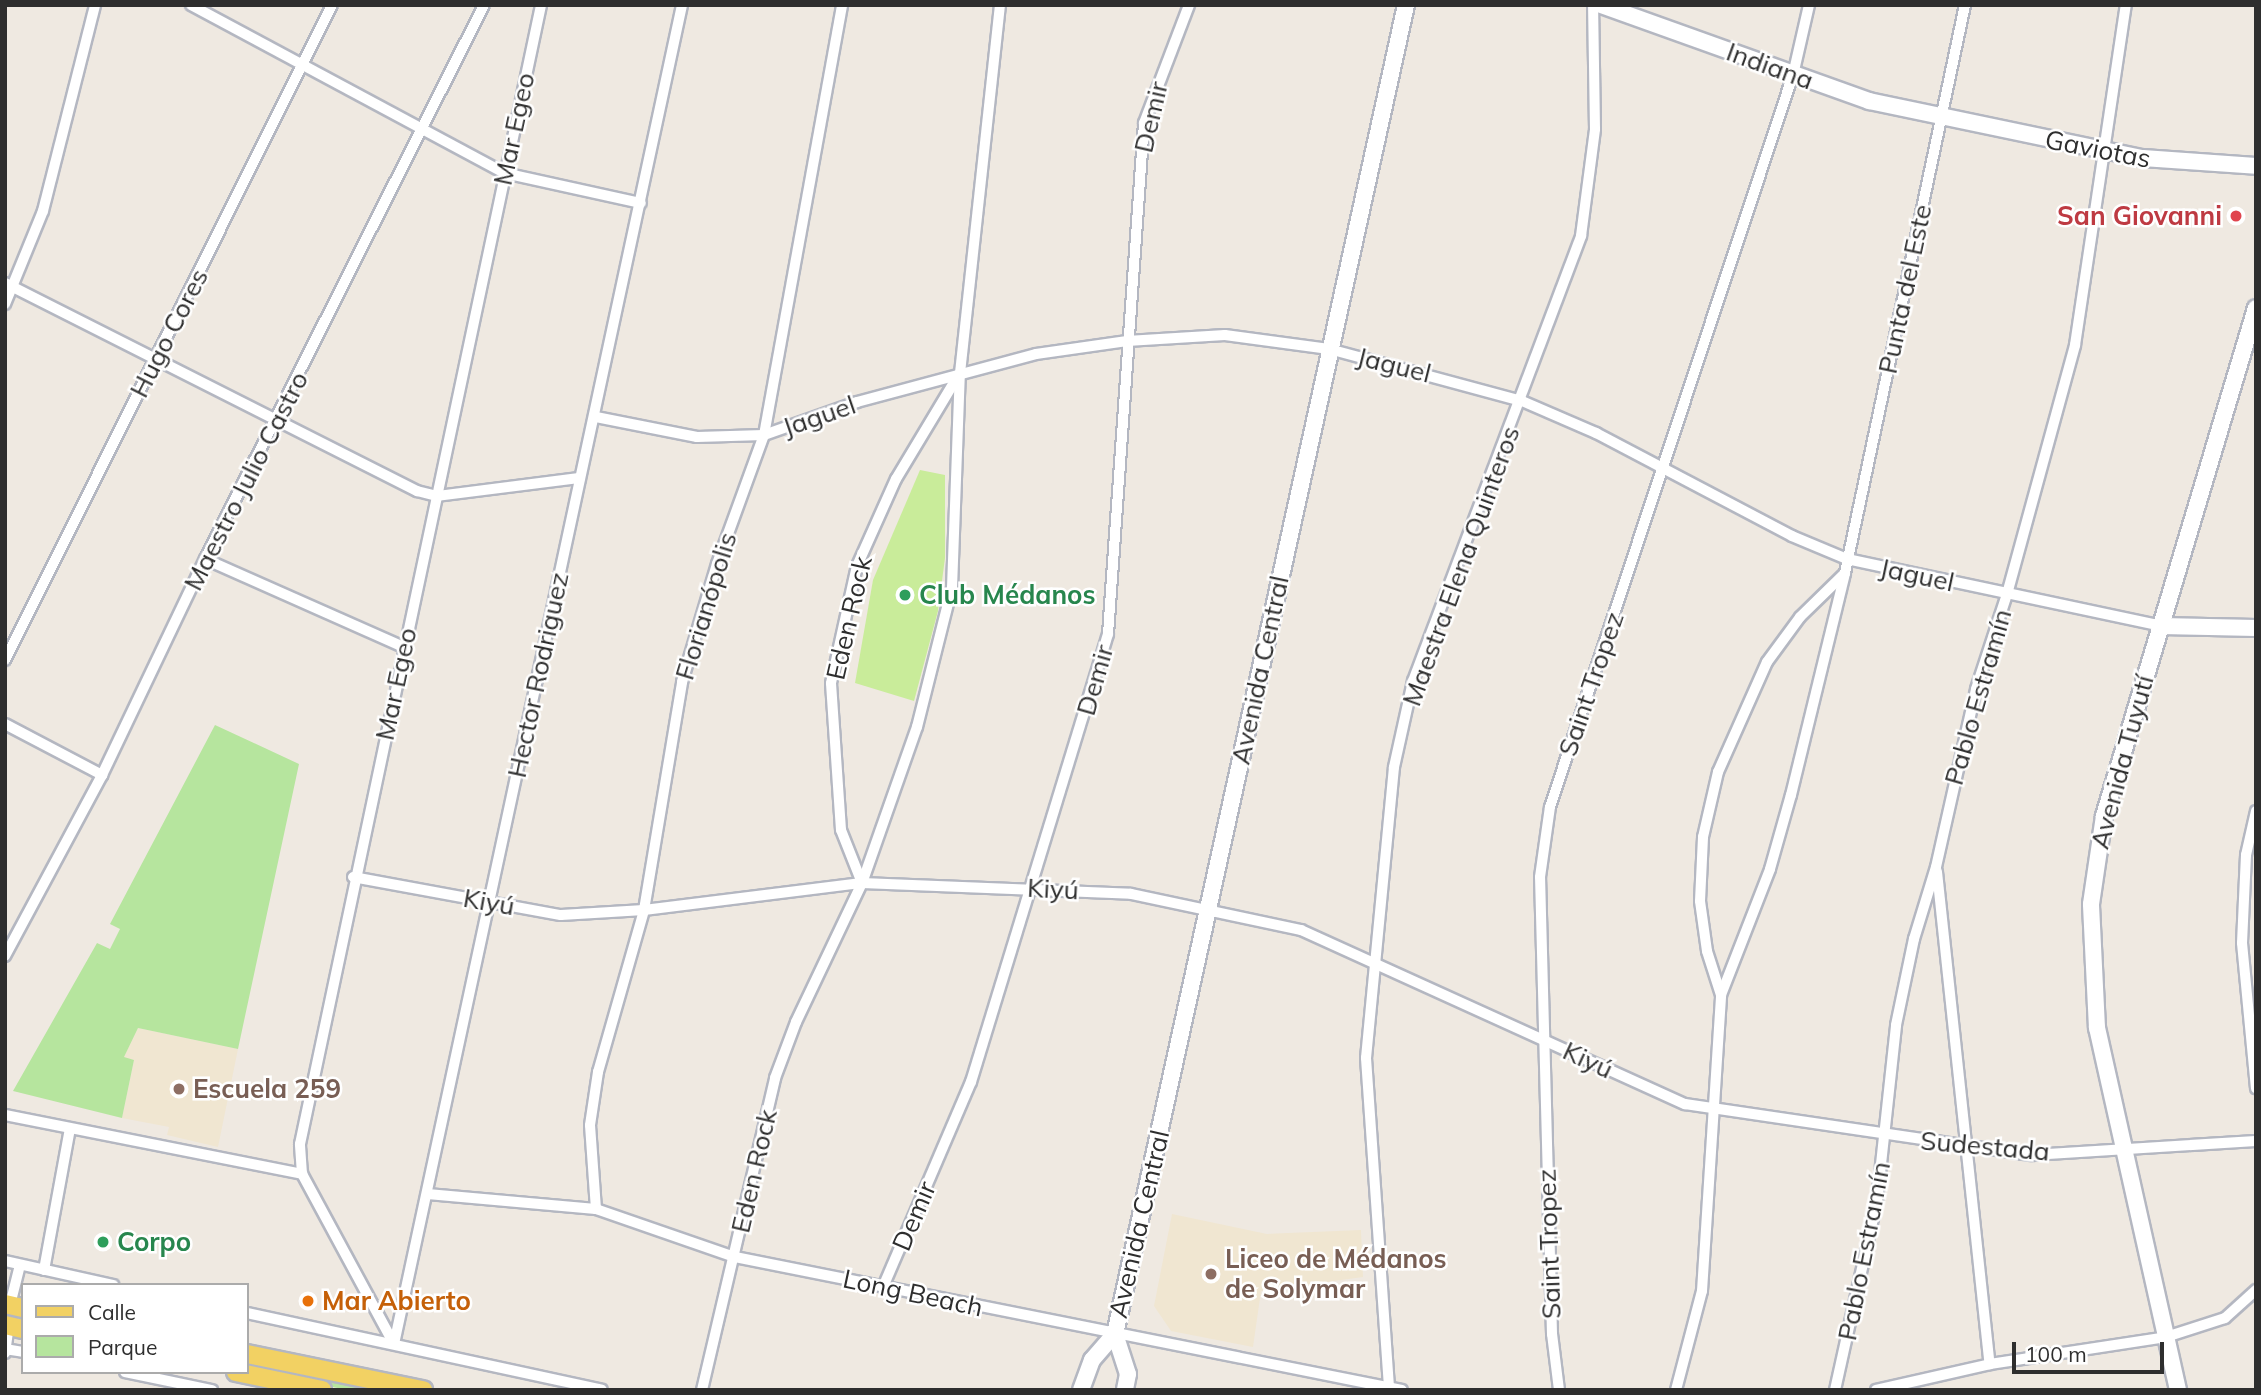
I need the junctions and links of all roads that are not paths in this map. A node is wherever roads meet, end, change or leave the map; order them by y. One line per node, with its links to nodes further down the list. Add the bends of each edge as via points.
1 (95, 5): 24 (street, via 43,211)
2 (191, 5): 16 (street)
3 (332, 5): 16 (street, Hugo Cores)
4 (484, 5): 19 (street, Maestro Julio Castro)
5 (541, 5): 22 (street, Mar Egeo)
6 (682, 5): 23 (street, Hector Rodriguez)
7 (842, 5): 34 (street, Florianópolis)
8 (1000, 5): 30 (street, Eden Rock)
9 (1189, 5): 27 (street, Demir, via 1144,123)
10 (1406, 5): 28 (street, Avenida Central)
11 (1593, 5): 31 (street, Maestra Elena Quinteros, via 1595,129 1590,190 1581,236)
12 (1601, 5): 17 (street, Indiana)
13 (1809, 5): 17 (street, Saint Tropez)
14 (1965, 5): 18 (street, Punta del Este)
15 (2126, 5): 20 (street, Pablo Estramín)
16 (303, 64): 19 (street); 29 (street, Hugo Cores)
17 (1793, 75): 18 (street, Indiana, via 1869,101); 35 (street, Saint Tropez)
18 (1942, 117): 20 (street, Gaviotas); 39 (street, Punta del Este)
19 (421, 132): 22 (street); 33 (street, Maestro Julio Castro)
20 (2106, 151): 21 (street, Gaviotas, via 2181,163); 41 (street, Pablo Estramín, via 2075,345)
21 (2256, 166)
22 (504, 173): 23 (street); 37 (street, Mar Egeo)
23 (641, 203): 32 (street, Hector Rodriguez)
24 (10, 285): 25 (street); 29 (street)
25 (5, 304)
26 (2256, 308): 42 (street, Avenida Tuyutí)
27 (1127, 341): 28 (street, Jaguel, via 1225,335); 30 (street, Jaguel, via 1036,354); 52 (street, Demir, via 1108,634)
28 (1329, 349): 31 (street, Jaguel); 54 (street, Avenida Central)
29 (156, 360): 33 (street); 45 (street, Hugo Cores)
30 (960, 373): 34 (street, Jaguel); 51 (street, Eden Rock, via 952,588 916,727); 51 (street, Eden Rock, via 896,479 857,566 831,683 841,831)
31 (1522, 401): 35 (street, Jaguel); 57 (street, Maestra Elena Quinteros, via 1413,681 1394,767)
32 (596, 417): 34 (street, Jaguel, via 697,438); 36 (street, Hector Rodriguez)
33 (278, 421): 37 (street, via 417,491); 38 (street, Maestro Julio Castro)
34 (764, 435): 55 (street, Florianópolis, via 717,564 682,682)
35 (1664, 468): 39 (street, Jaguel, via 1792,536); 59 (street, Saint Tropez, via 1549,807 1540,877)
36 (580, 478): 37 (street); 53 (street, Hector Rodriguez)
37 (437, 496): 44 (street, Mar Egeo)
38 (205, 559): 44 (street); 47 (street, Maestro Julio Castro)
39 (1847, 559): 40 (street, Punta del Este); 41 (street, Jaguel)
40 (1845, 573): 58 (street, Punta del Este, via 1770,869); 58 (street, Punta del Este, via 1800,617 1767,662 1718,772 1703,837 1700,901 1707,951)
41 (2007, 594): 42 (street, Jaguel); 49 (street, Pablo Estramín, via 1976,690)
42 (2161, 626): 43 (street); 67 (street, Avenida Tuyutí, via 2104,816 2091,904 2097,1028)
43 (2256, 628)
44 (404, 647): 50 (street, Mar Egeo)
45 (5, 660)
46 (5, 724): 47 (street)
47 (102, 775): 56 (street, Maestro Julio Castro)
48 (2256, 811): 60 (street, via 2246,855 2242,943)
49 (1936, 867): 64 (street, Pablo Estramín, via 1914,939 1896,1026); 66 (street)
50 (353, 877): 53 (street, Kiyú); 68 (street, Mar Egeo, via 300,1144)
51 (862, 883): 52 (street, Kiyú); 55 (street, Kiyú); 71 (street, Eden Rock, via 796,1021 775,1078)
52 (1034, 887): 54 (street, Kiyú, via 1131,894); 76 (street, Demir, via 971,1082)
53 (489, 903): 55 (street, Kiyú, via 561,915); 69 (street, Hector Rodriguez)
54 (1209, 909): 57 (street, Kiyú, via 1301,930); 81 (street, Avenida Central)
55 (644, 910): 70 (street, Florianópolis, via 598,1072 590,1125)
56 (5, 956)
57 (1377, 961): 59 (street, Kiyú); 89 (street, Maestra Elena Quinteros, via 1366,1058)
58 (1721, 995): 61 (street, Punta del Este)
59 (1543, 1040): 61 (street, Kiyú, via 1685,1104); 98 (street, Saint Tropez, via 1552,1334)
60 (2256, 1088)
61 (1716, 1110): 64 (street, Sudestada); 99 (street, Punta del Este, via 1702,1291)
62 (5, 1115): 63 (street)
63 (70, 1129): 68 (street); 74 (street)
64 (1886, 1136): 66 (street, Sudestada); 100 (street, Pablo Estramín, via 1877,1201)
65 (2256, 1141): 67 (street, Sudestada)
66 (1966, 1148): 67 (street, Sudestada, via 2032,1155); 86 (street)
67 (2124, 1151): 82 (street, Avenida Tuyutí)
68 (302, 1174): 83 (street, Mar Egeo)
69 (428, 1194): 70 (street, Long Beach); 83 (street, Hector Rodriguez)
70 (596, 1209): 71 (street, Long Beach)
71 (735, 1257): 76 (street, Long Beach); 94 (street, Eden Rock)
72 (5, 1261): 73 (street)
73 (20, 1265): 74 (street); 78 (street)
74 (44, 1270): 75 (street)
75 (104, 1283)
76 (883, 1287): 81 (street, Long Beach)
77 (2256, 1290): 82 (street, via 2225,1318)
78 (13, 1306)
79 (248, 1313): 83 (street)
80 (12, 1327): 84 (street)
81 (1115, 1335): 89 (street, Long Beach); 95 (street, Avenida Central, via 1092,1360); 96 (street, Avenida Central, via 1128,1374)
82 (2166, 1337): 86 (street); 102 (street, Avenida Tuyutí)
83 (394, 1344): 93 (street)
84 (5, 1350)
85 (248, 1354): 92 (main road)
86 (1990, 1364): 101 (street)
87 (135, 1374): 90 (street)
88 (246, 1374): 91 (main road)
89 (1389, 1387): 97 (street, Long Beach)
90 (207, 1389)
91 (322, 1390)
92 (423, 1390)
93 (602, 1390)
94 (702, 1390)
95 (1081, 1390)
96 (1125, 1390)
97 (1402, 1390)
98 (1559, 1390)
99 (1676, 1390)
100 (1835, 1390)
101 (1876, 1390)
102 (2178, 1390)

